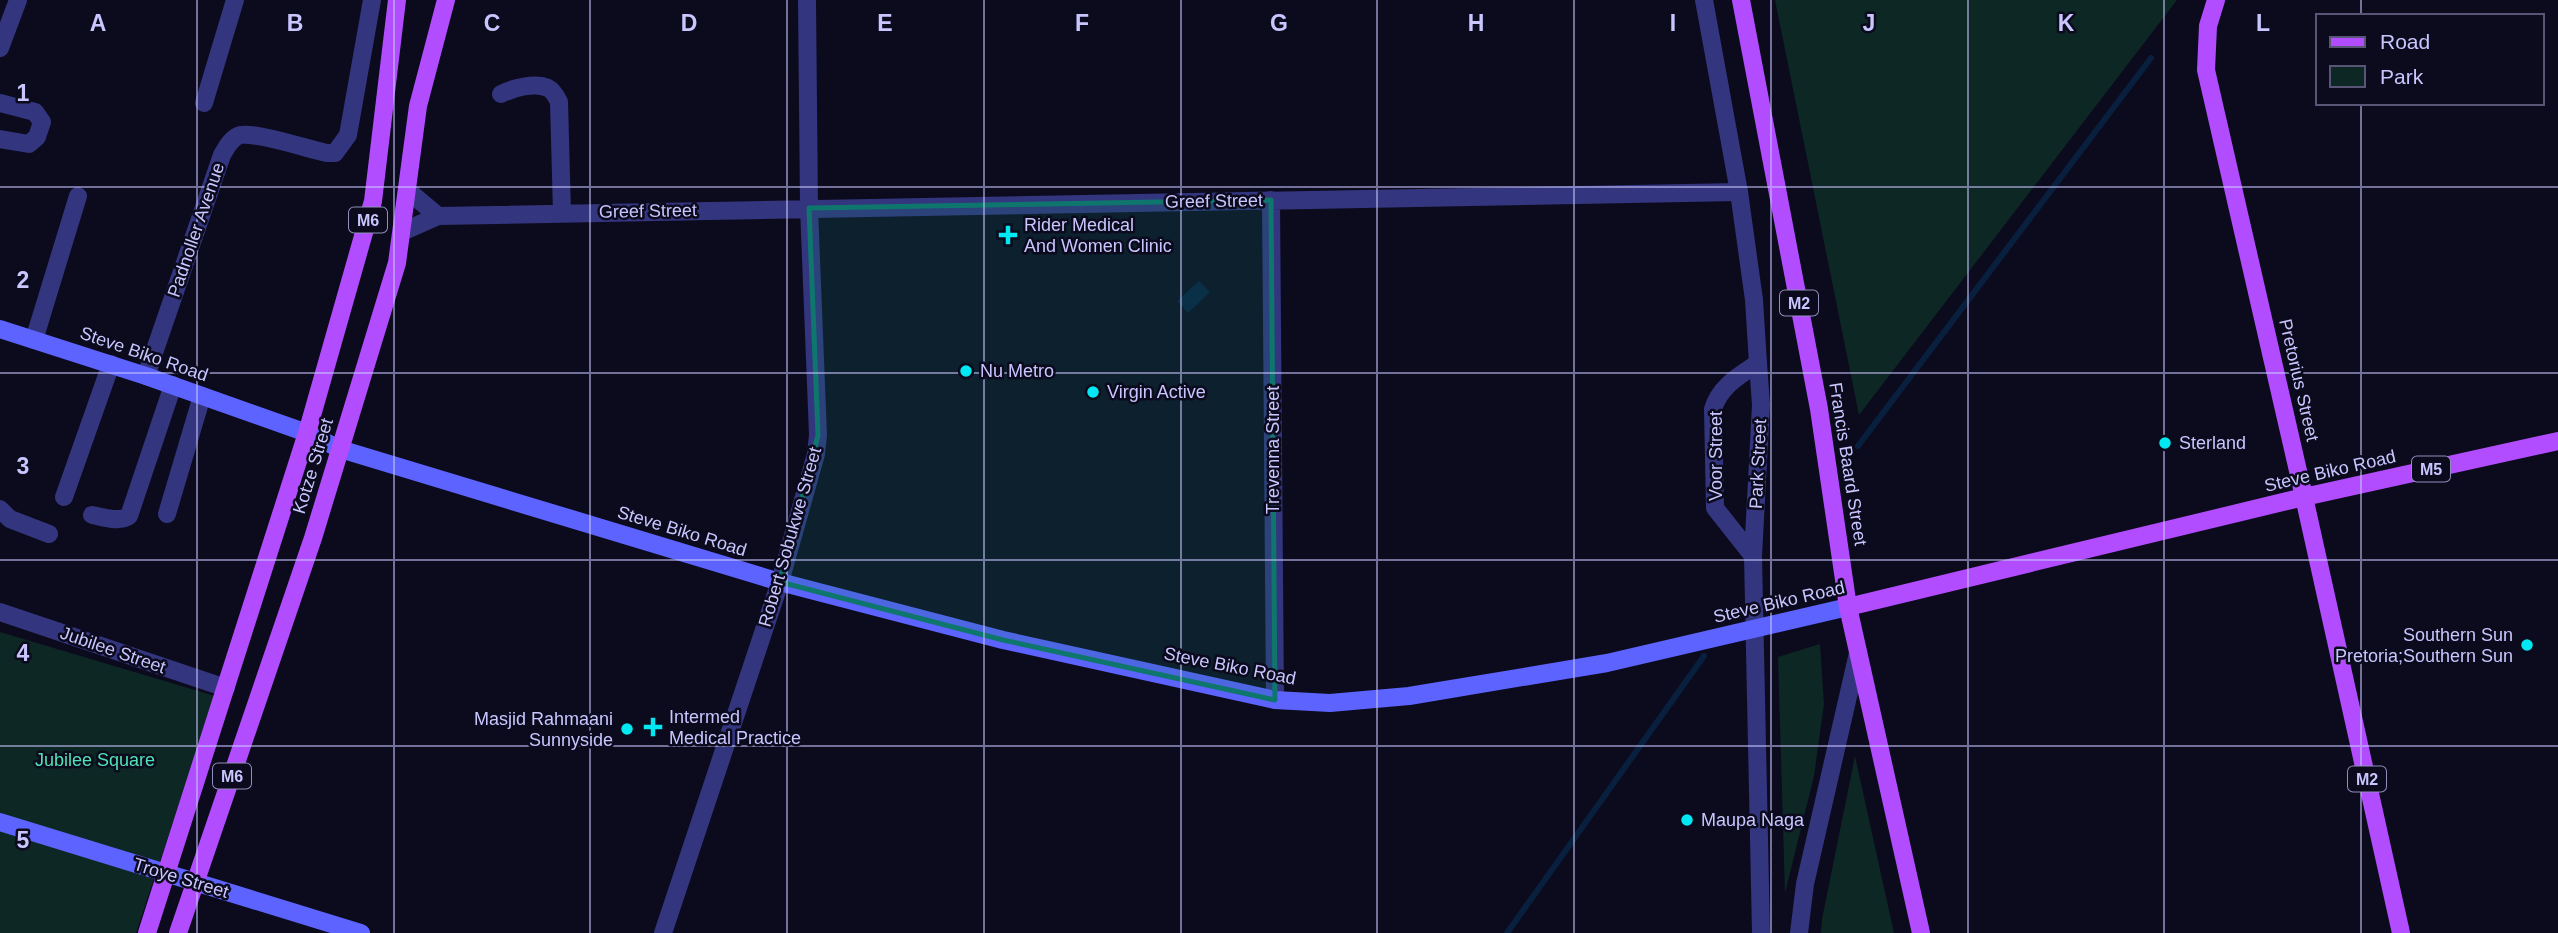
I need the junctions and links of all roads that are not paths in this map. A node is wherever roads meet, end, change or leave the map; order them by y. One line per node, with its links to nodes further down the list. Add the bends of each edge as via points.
1 (18, 0): 10 (street)
2 (234, 0): 13 (street)
3 (372, 0): 27 (street, Padnoller Avenue, via 348,135 341,148 327,153 253,135 233,139 222,155)
4 (397, 0): 30 (main road, Kotze Street / M6, via 373,201)
5 (446, 0): 15 (main road, Kotze Street / M6, via 418,106)
6 (807, 0): 19 (street, Robert Sobukwe Street)
7 (1704, 0): 16 (street, Park Street)
8 (1741, 0): 41 (main road, Francis Baard Street / M2, via 1819,409)
9 (2216, 0): 34 (main road, Pretorius Street / M2, via 2208,26 2206,69)
10 (0, 48)
11 (501, 94): 20 (street, via 520,87 545,87 559,102)
12 (0, 103): 14 (street, via 35,113 42,122 29,144)
13 (204, 103)
14 (0, 139)
15 (407, 190): 21 (street); 22 (main road, Kotze Street / M6)
16 (1739, 192): 18 (street, Greef Street); 25 (street, Park Street)
17 (78, 196): 24 (street)
18 (1271, 200): 19 (street, Greef Street); 46 (street, Trevenna Street)
19 (809, 208): 20 (street, Greef Street); 40 (street, Robert Sobukwe Street, via 818,435)
20 (562, 213): 21 (street, Greef Street)
21 (438, 216): 22 (street, Greef Street)
22 (402, 232): 32 (main road, Kotze Street / M6, via 394,274)
23 (0, 329): 24 (main road, Steve Biko Road / M5)
24 (34, 340): 26 (main road, Steve Biko Road / M5)
25 (1758, 363): 39 (street, Park Street); 39 (street, Voor Street, via 1717,395 1713,409 1715,508)
26 (111, 365): 27 (main road, Steve Biko Road / M5); 33 (street)
27 (146, 376): 28 (main road, Steve Biko Road / M5)
28 (173, 385): 29 (main road, Steve Biko Road / M5); 37 (street, via 129,516)
29 (202, 396): 30 (main road, Steve Biko Road / M5); 36 (street)
30 (307, 433): 32 (main road, Steve Biko Road / M5); 45 (main road, Kotze Street / M6)
31 (2558, 441): 34 (main road, Steve Biko Road / M5)
32 (340, 449): 40 (main road, Steve Biko Road / M5); 49 (main road, Kotze Street / M6)
33 (64, 497)
34 (2304, 497): 41 (main road, Steve Biko Road / M5); 57 (main road, Pretorius Street / M2)
35 (0, 509): 38 (street, via 10,519)
36 (167, 514)
37 (92, 515)
38 (50, 534)
39 (1753, 556): 43 (street, Park Street)
40 (780, 582): 46 (main road, Steve Biko Road / M5, via 1003,640); 53 (street, Robert Sobukwe Street)
41 (1848, 607): 43 (main road, Steve Biko Road / M5); 44 (main road, Francis Baard Street / M2)
42 (0, 612): 45 (street, Jubilee Street)
43 (1755, 628): 46 (main road, Steve Biko Road / M5, via 1607,663 1409,696 1330,703); 54 (street, Park Street)
44 (1858, 653): 55 (street, via 1805,884); 56 (main road, Francis Baard Street / M2)
45 (226, 688): 48 (main road, Kotze Street / M6)
46 (1275, 700)
47 (0, 822): 48 (main road, Troye Street)
48 (165, 873): 49 (main road, Troye Street); 50 (main road, Kotze Street / M6)
49 (194, 882): 51 (main road, Kotze Street / M6); 52 (main road, Troye Street)
50 (146, 933)
51 (178, 933)
52 (361, 933)
53 (663, 933)
54 (1761, 933)
55 (1800, 933)
56 (1921, 933)
57 (2401, 933)

